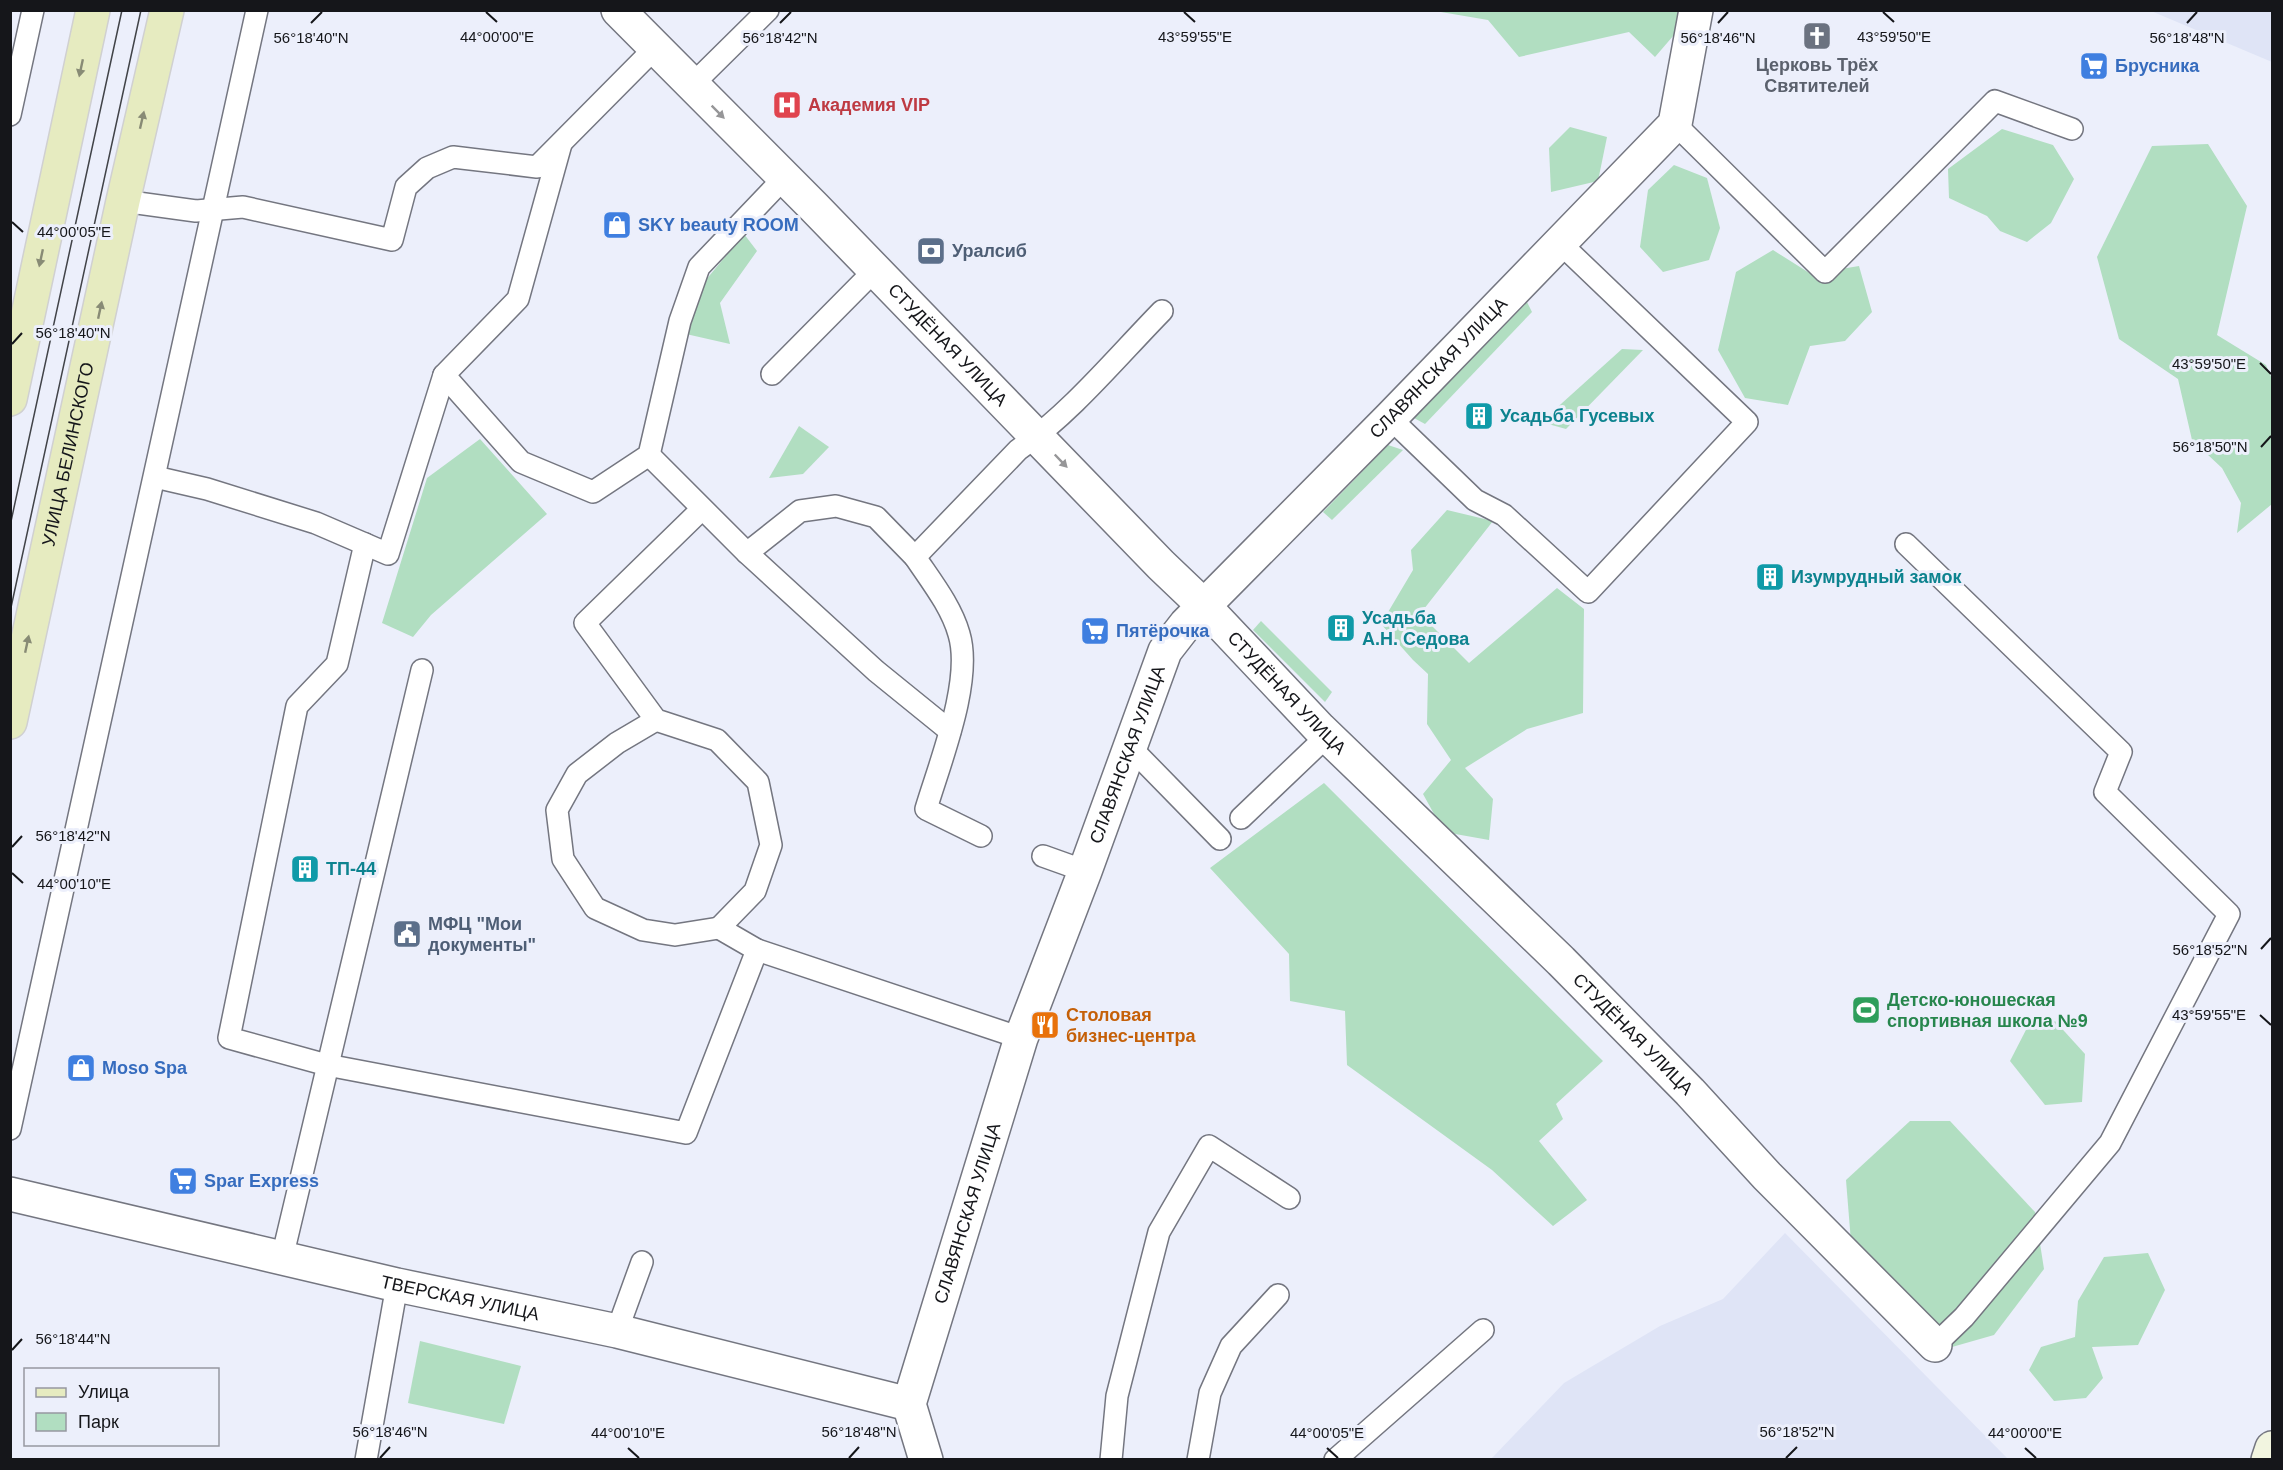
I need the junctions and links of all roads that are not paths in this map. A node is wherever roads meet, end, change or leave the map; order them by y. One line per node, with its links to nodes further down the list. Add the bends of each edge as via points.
1 (33, 10): 10 (lane)
2 (93, 10): 20 (main road, one-way to 20)
3 (167, 10): 15 (main road, УЛИЦА БЕЛИНСКОГО, one-way to 3)
4 (257, 10): 16 (lane)
5 (618, 10): 8 (street, СТУДЁНАЯ УЛИЦА)
6 (768, 10): 9 (lane)
7 (1696, 10): 11 (street)
8 (656, 47): 9 (street, СТУДЁНАЯ УЛИЦА); 13 (lane)
9 (692, 86): 14 (street, СТУДЁНАЯ УЛИЦА, one-way to 14)
10 (10, 115)
11 (1674, 124): 12 (lane, via 1825,272 1995,101); 17 (street, СЛАВЯНСКАЯ УЛИЦА)
12 (2072, 129)
13 (561, 144): 16 (lane, via 537,167 453,156 426,168 406,187 392,240 243,207); 22 (lane, via 518,299)
14 (784, 178): 18 (street, СТУДЁНАЯ УЛИЦА); 26 (lane, via 699,267 680,321)
15 (123, 201): 16 (lane); 36 (main road, УЛИЦА БЕЛИНСКОГО, one-way to 15)
16 (212, 210): 27 (lane)
17 (1560, 243): 24 (street, СЛАВЯНСКАЯ УЛИЦА); 24 (lane, via 1747,422 1588,592 1504,515 1474,500)
18 (875, 270): 21 (lane); 25 (street, СТУДЁНАЯ УЛИЦА)
19 (1162, 311): 25 (lane)
20 (18, 327): 23 (main road)
21 (772, 374)
22 (444, 375): 26 (lane, via 521,462 593,492); 29 (lane, via 388,554)
23 (10, 399)
24 (1390, 418): 33 (street, СЛАВЯНСКАЯ УЛИЦА)
25 (1038, 436): 32 (lane, via 1018,450); 33 (street, СТУДЁНАЯ УЛИЦА, one-way to 33)
26 (649, 455): 28 (lane)
27 (155, 477): 29 (lane, via 316,523); 49 (lane)
28 (702, 509): 31 (lane); 35 (lane, via 585,623)
29 (365, 544): 48 (lane, via 337,663 297,706 229,1038)
30 (1906, 544): 58 (lane, via 2121,752 2104,792 2229,914 2110,1143 1964,1317)
31 (747, 553): 32 (lane, via 800,511 836,506 876,518); 37 (lane, via 876,671)
32 (915, 557): 37 (lane, via 960,634 963,676)
33 (1204, 606): 38 (street, СТУДЁНАЯ УЛИЦА); 39 (street, СЛАВЯНСКАЯ УЛИЦА, via 1165,651)
34 (422, 670): 48 (lane)
35 (656, 720): 45 (lane, via 717,740 758,782 771,846 755,891); 45 (lane, via 617,742 577,774 557,810 563,859 595,908 643,930 675,935)
36 (10, 722)
37 (950, 730): 41 (lane, via 926,809)
38 (1327, 736): 40 (lane); 58 (street, СТУДЁНАЯ УЛИЦА, via 1561,960)
39 (1130, 747): 42 (lane); 44 (street, СЛАВЯНСКАЯ УЛИЦА)
40 (1241, 818)
41 (981, 836)
42 (1220, 839)
43 (1043, 856): 44 (lane)
44 (1085, 871): 47 (street, СЛАВЯНСКАЯ УЛИЦА)
45 (719, 928): 46 (lane)
46 (757, 950): 47 (lane); 48 (lane, via 686,1133)
47 (1021, 1038): 59 (street, СЛАВЯНСКАЯ УЛИЦА)
48 (327, 1065): 52 (lane)
49 (10, 1129)
50 (10, 1194): 52 (street, ТВЕРСКАЯ УЛИЦА)
51 (1289, 1198): 63 (lane, via 1209,1146 1159,1232 1117,1396)
52 (282, 1258): 54 (street, ТВЕРСКАЯ УЛИЦА)
53 (642, 1262): 57 (lane)
54 (397, 1285): 57 (street, ТВЕРСКАЯ УЛИЦА); 61 (lane)
55 (1278, 1294): 64 (lane, via 1231,1346 1210,1393)
56 (1483, 1330): 65 (lane)
57 (617, 1331): 59 (street, ТВЕРСКАЯ УЛИЦА)
58 (1935, 1345)
59 (909, 1404): 62 (street)
60 (2272, 1448): 66 (main road)
61 (366, 1460)
62 (926, 1460)
63 (1111, 1460)
64 (1198, 1460)
65 (1335, 1460)
66 (2268, 1460)

